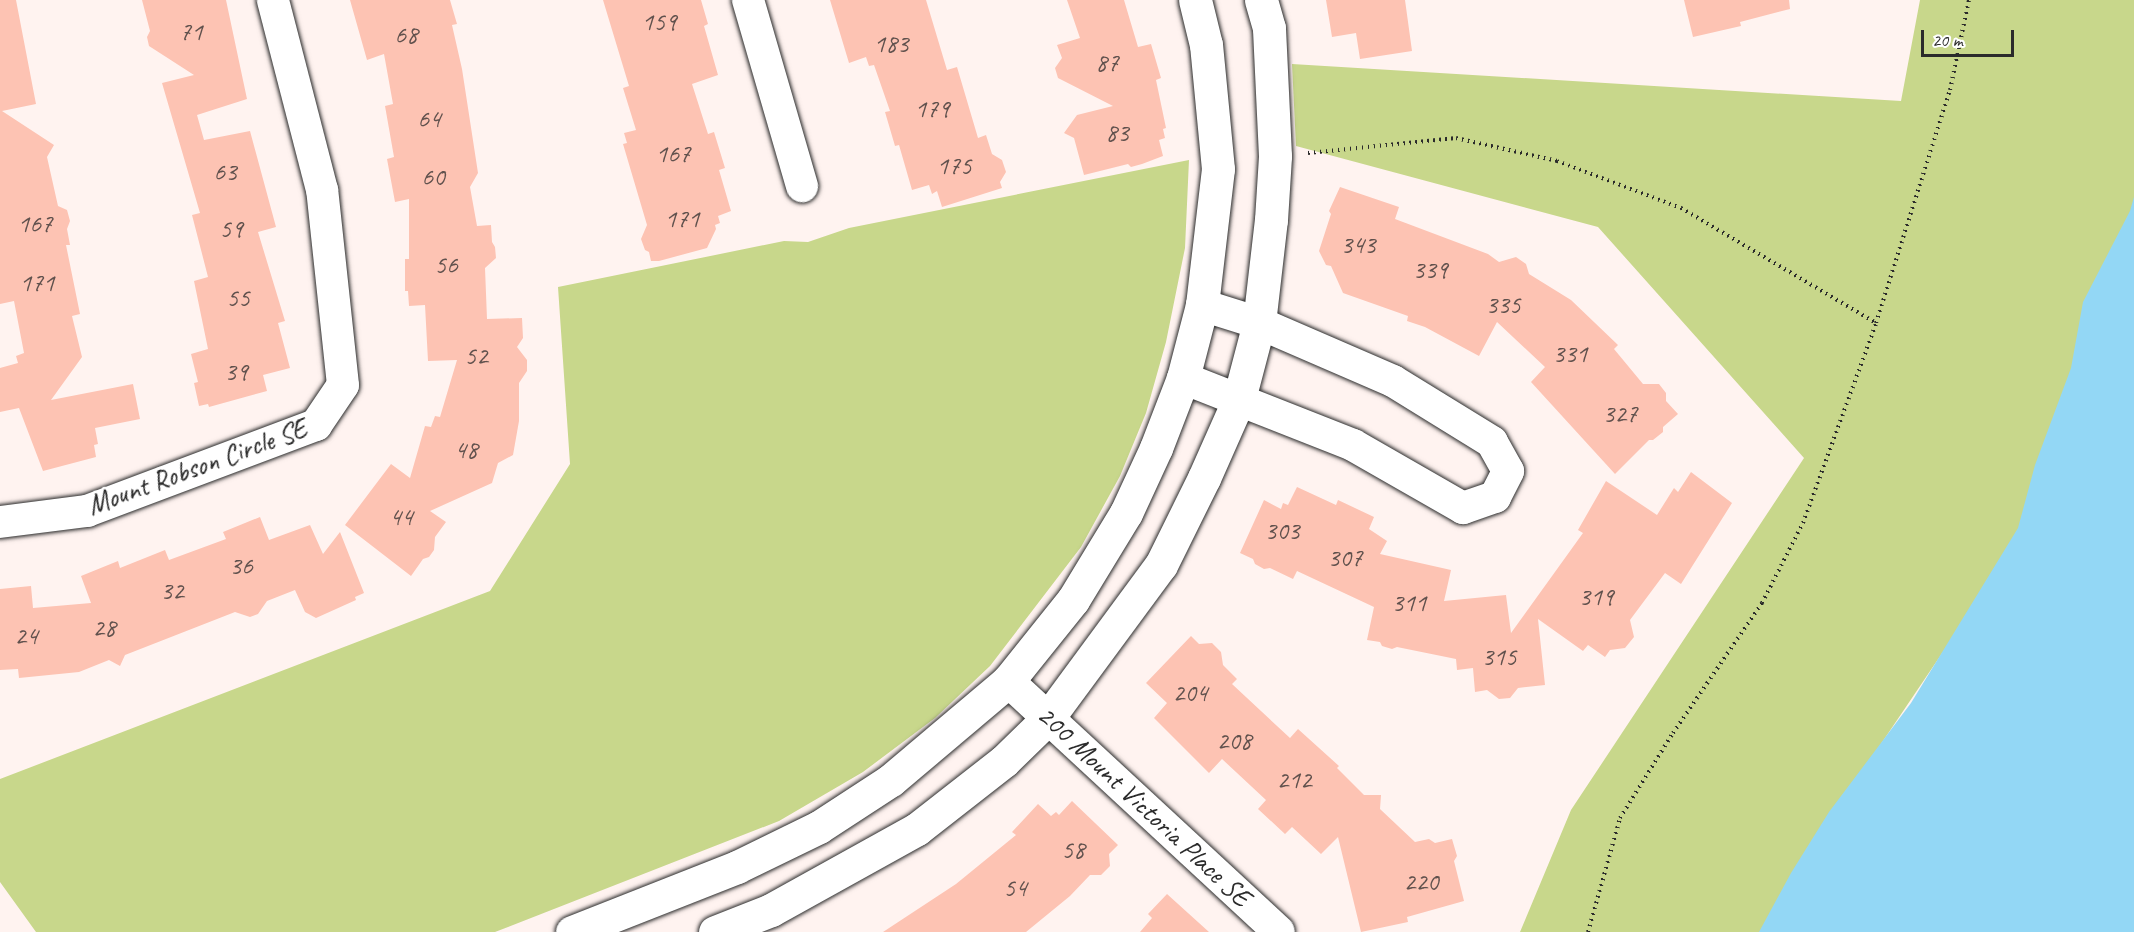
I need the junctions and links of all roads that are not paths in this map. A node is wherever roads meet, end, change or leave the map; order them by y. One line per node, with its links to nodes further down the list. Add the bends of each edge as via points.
1 (273, 0): 10 (street, Mount Robson Circle SE, via 322,190 343,384 316,425 87,511)
2 (748, 0): 5 (street)
3 (1195, 0): 6 (street, via 1206,45 1218,169)
4 (1261, 0): 7 (street, via 1269,28 1275,156)
5 (802, 186)
6 (1202, 305): 7 (street); 8 (street)
7 (1259, 323): 9 (street); 9 (street, via 1393,381 1492,442 1508,471 1495,497 1462,508 1353,445)
8 (1183, 378): 9 (street); 11 (street, via 1126,513 1073,600)
9 (1239, 399): 12 (street, via 1161,565)
10 (0, 522)
11 (1008, 681): 12 (street, 200 Mount Victoria Place SE); 13 (street, via 891,780 819,826 738,867)
12 (1048, 718): 14 (street, via 1004,761 917,829 771,910); 15 (street, 200 Mount Victoria Place SE)
13 (572, 932)
14 (715, 932)
15 (1279, 932)

